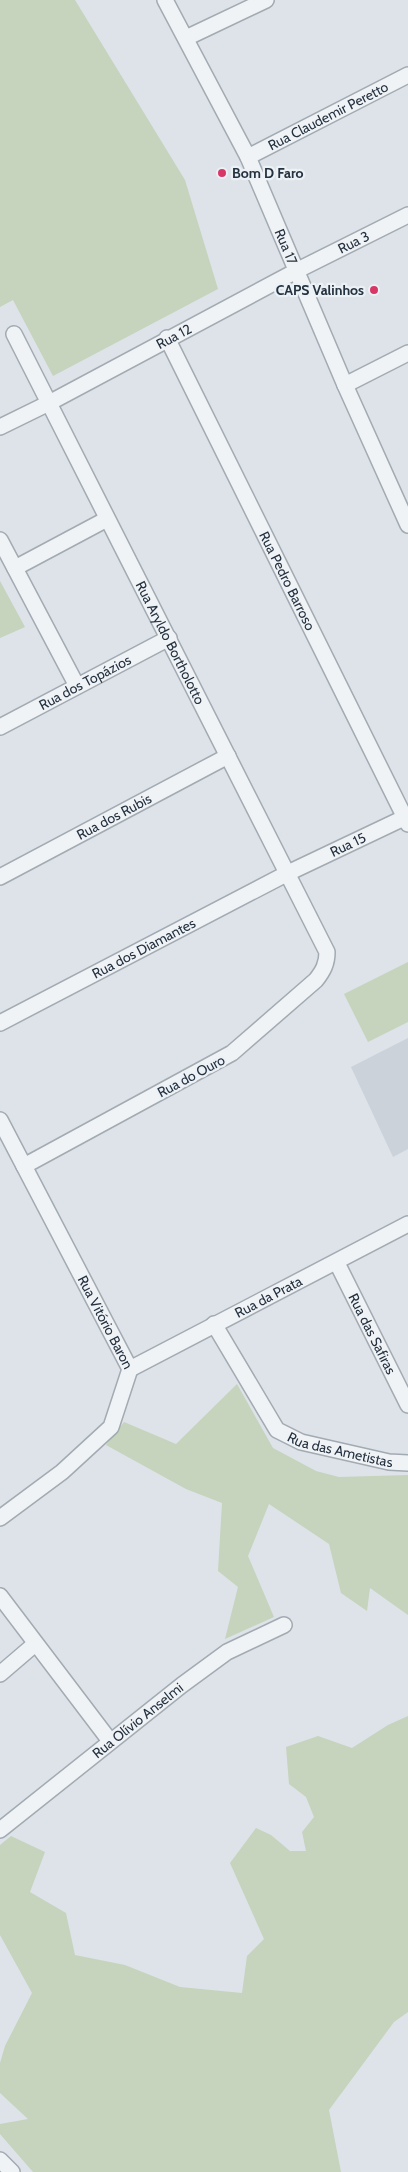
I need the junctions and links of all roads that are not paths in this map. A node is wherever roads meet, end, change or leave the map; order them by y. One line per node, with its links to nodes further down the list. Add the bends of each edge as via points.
1 (165, 0): 3 (street, Rua 17)
2 (266, 0): 3 (street)
3 (186, 38): 5 (street, Rua 17)
4 (408, 75): 5 (street, Rua Claudemir Peretto)
5 (248, 157): 7 (street, Rua 17)
6 (408, 215): 7 (street, Rua 3)
7 (298, 270): 9 (street, Rua 12); 11 (street, Rua 17)
8 (14, 334): 12 (street, Rua Aryldo Bortholotto)
9 (167, 338): 12 (street, Rua 12); 23 (street, Rua Pedro Barroso)
10 (408, 353): 11 (street)
11 (345, 385): 14 (street, Rua 17)
12 (50, 403): 13 (street, Rua 12); 15 (street, Rua Aryldo Bortholotto)
13 (0, 427)
14 (403, 502): 16 (street, Rua 17)
15 (107, 519): 18 (street); 19 (street, Rua Aryldo Bortholotto)
16 (408, 525)
17 (0, 540): 18 (street)
18 (15, 568): 20 (street)
19 (169, 638): 20 (street, Rua dos Topázios); 22 (street, Rua Aryldo Bortholotto)
20 (78, 686): 21 (street, Rua dos Topázios)
21 (0, 727)
22 (228, 756): 24 (street, Rua Aryldo Bortholotto); 25 (street, Rua dos Rubis)
23 (407, 819): 24 (street, Rua 15)
24 (288, 873): 26 (street, Rua Aryldo Bortholotto); 27 (street, Rua dos Diamantes)
25 (0, 877)
26 (327, 952): 29 (street, Rua do Ouro, via 324,970 316,980 232,1053)
27 (0, 1023)
28 (0, 1120): 29 (street, Rua Vitório Baron)
29 (24, 1166): 33 (street, Rua Vitório Baron)
30 (408, 1224): 31 (street, Rua da Prata)
31 (338, 1262): 32 (street, Rua da Prata); 34 (street, Rua das Safiras)
32 (214, 1324): 33 (street, Rua da Prata); 35 (street, Rua das Ametistas, via 277,1430 300,1442 389,1462)
33 (130, 1369): 36 (street, Rua Vitório Baron, via 111,1427 62,1472)
34 (408, 1405)
35 (408, 1463)
36 (0, 1518)
37 (0, 1596): 39 (street)
38 (284, 1625): 41 (street, Rua Olívio Anselmi, via 227,1652)
39 (35, 1644): 40 (street); 41 (street)
40 (0, 1674)
41 (110, 1741): 42 (street, Rua Olívio Anselmi)
42 (0, 1830)
43 (0, 2160): 44 (street)
44 (12, 2172)

